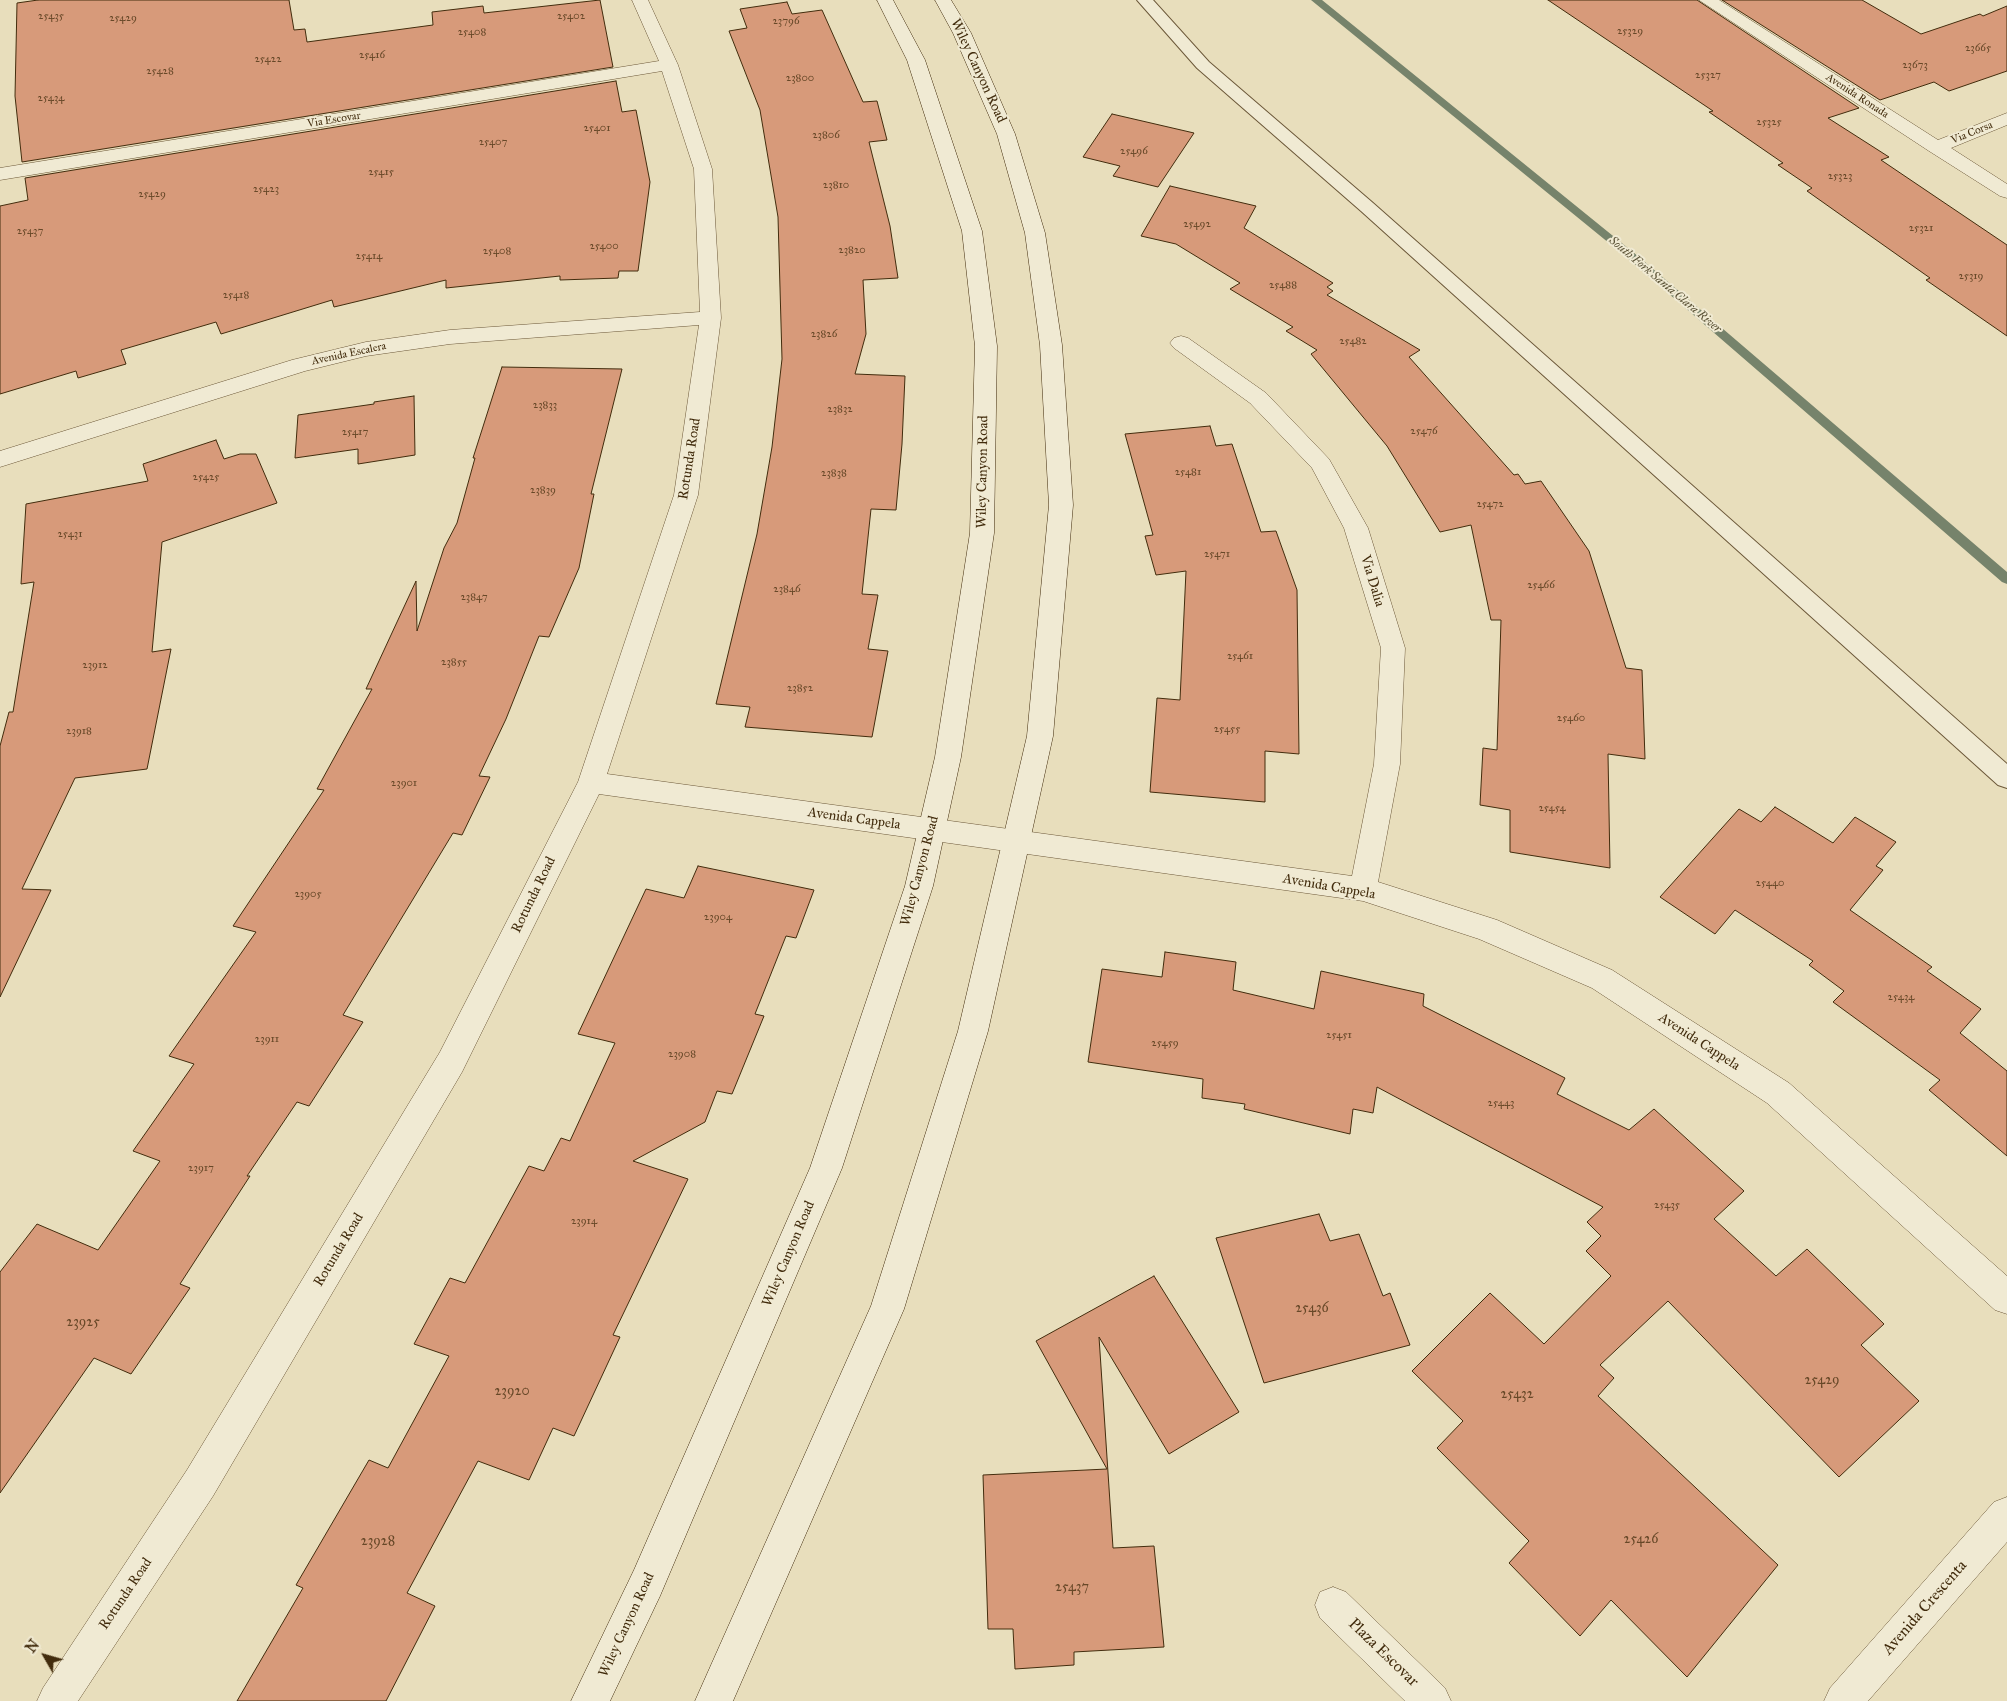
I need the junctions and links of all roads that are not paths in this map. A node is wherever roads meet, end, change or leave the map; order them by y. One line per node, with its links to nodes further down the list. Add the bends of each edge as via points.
1 (640, 0): 6 (street, Rotunda Road)
2 (885, 0): 16 (street, Wiley Canyon Road, via 916,60 972,231 986,346 982,533 946,764)
3 (943, 0): 17 (street, Wiley Canyon Road, via 962,33 1006,134 1035,233 1052,345 1061,505 1040,736)
4 (1145, 0): 14 (lane, via 1203,65 1367,207)
5 (1708, 0): 8 (street, Avenida Ronada)
6 (669, 65): 9 (street, Via Escovar); 11 (street, Rotunda Road, via 703,169)
7 (2007, 119): 8 (street, Via Corsa)
8 (1936, 147): 10 (street, Avenida Ronada)
9 (0, 174)
10 (2007, 192)
11 (711, 318): 13 (street, Avenida Escalera, via 450,337 366,349 300,365); 15 (street, Rotunda Road, via 686,495)
12 (1180, 343): 18 (street, Via Dalia, via 1258,398 1321,464 1356,528 1393,648 1387,764)
13 (0, 459)
14 (2007, 778)
15 (591, 782): 16 (street, Avenida Cappela); 22 (street, Rotunda Road, via 451,1062 200,1483)
16 (931, 830): 17 (street, Avenida Cappela); 23 (street, Wiley Canyon Road, via 919,886 826,1168 647,1583)
17 (1016, 841): 18 (street, Avenida Cappela); 24 (street, Wiley Canyon Road, via 973,1031 887,1309)
18 (1362, 889): 19 (street, Avenida Cappela, via 1487,929 1602,978 1778,1094)
19 (2007, 1298)
20 (2007, 1515): 26 (street, Avenida Crescenta)
21 (1333, 1605): 25 (street, Plaza Escovar)
22 (56, 1701)
23 (590, 1701)
24 (714, 1701)
25 (1432, 1701)
26 (1843, 1701)

